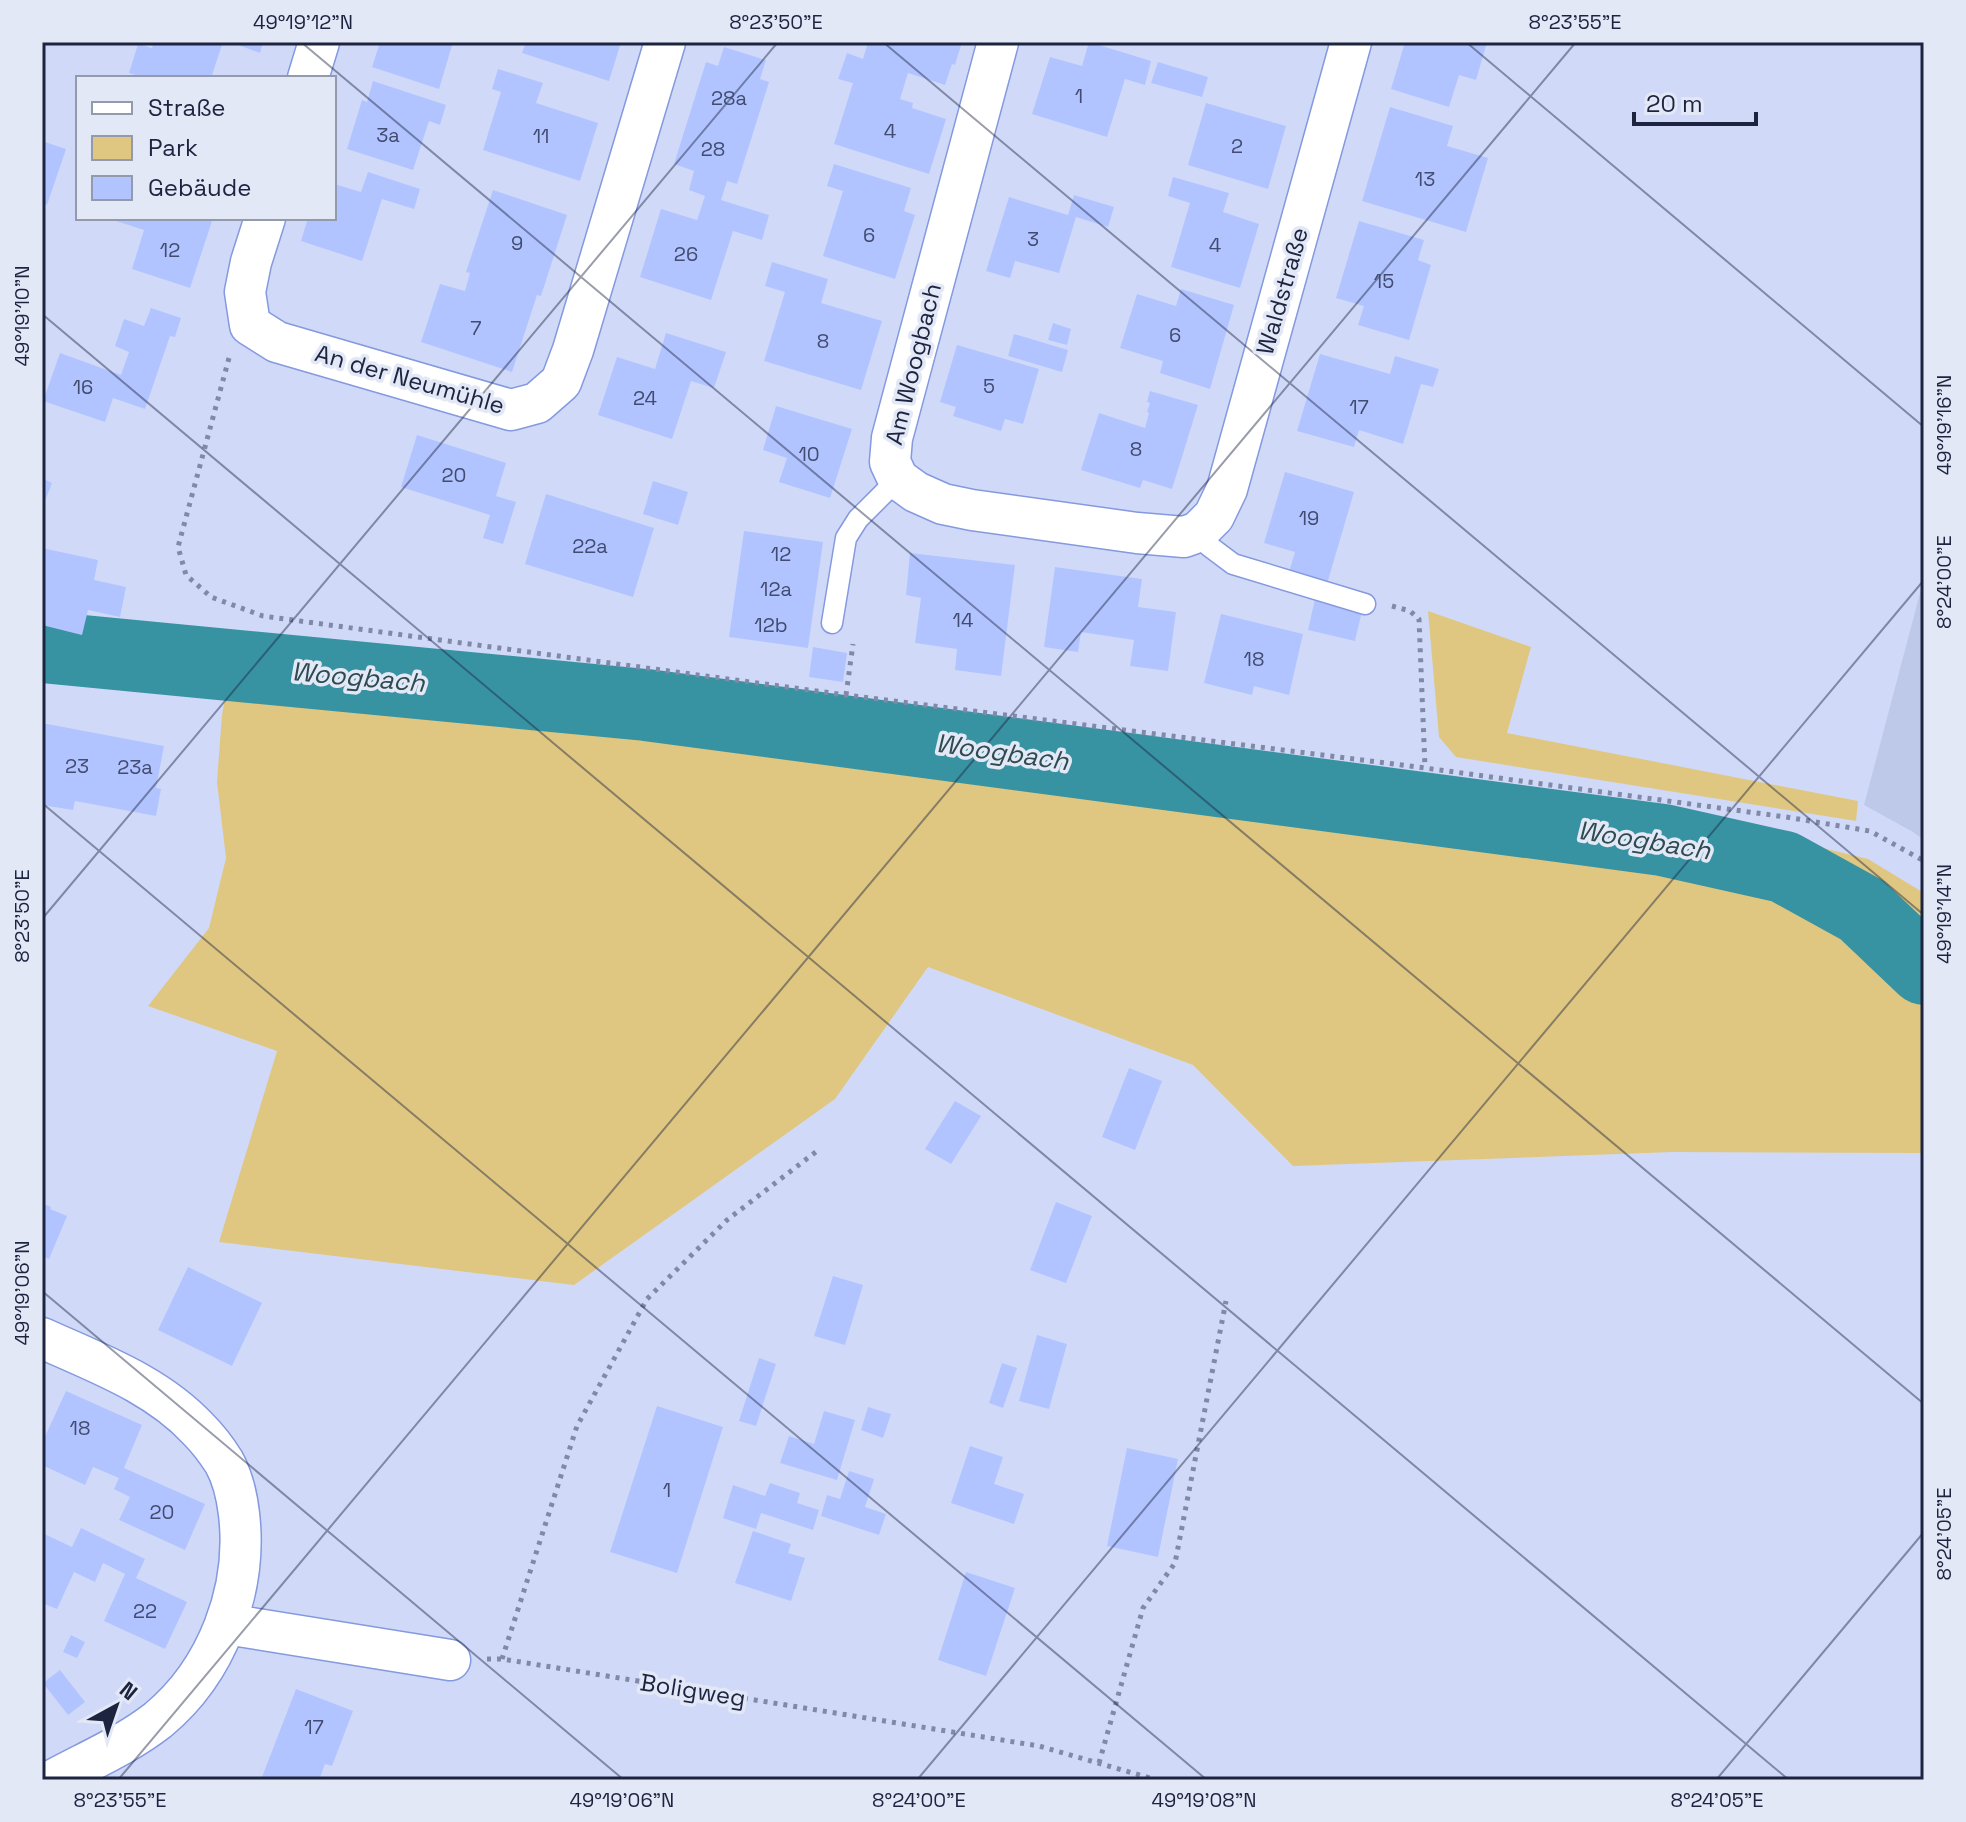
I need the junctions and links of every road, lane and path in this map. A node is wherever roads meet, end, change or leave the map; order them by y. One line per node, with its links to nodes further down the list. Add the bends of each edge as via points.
1 (319, 42): 5 (street)
2 (665, 42): 7 (street, An der Neumühle, via 573,350 561,382 537,403 511,410 277,342)
3 (998, 42): 8 (street, Am Woogbach, via 892,438 890,462)
4 (1339, 45): 9 (street, Waldstraße, via 1227,489 1214,516)
5 (309, 76)
6 (264, 220): 7 (street, via 245,292)
7 (250, 325): 12 (path, via 233,345 178,547 186,575 211,597 263,616)
8 (898, 479): 9 (street, Am Woogbach, via 943,504 972,510 1137,533 1184,537); 11 (lane, via 846,538)
9 (1198, 532): 10 (lane, via 1233,564)
10 (1365, 604): 12 (path, via 1374,600 1419,619)
11 (832, 623)
12 (1425, 768): 13 (path, via 1870,831)
13 (1924, 861)
14 (817, 1151): 18 (path, via 727,1220 647,1299 577,1426)
15 (1226, 1301): 20 (path, via 1175,1563 1143,1608)
16 (42, 1338): 17 (street, via 134,1380 173,1405 225,1464 237,1497 242,1540 239,1578)
17 (226, 1624): 19 (street); 21 (street, via 197,1676 159,1718)
18 (502, 1659): 19 (path, Boligweg); 20 (path, Boligweg, via 1039,1746)
19 (450, 1660)
20 (1099, 1763): 22 (path, Boligweg)
21 (53, 1780)
22 (1157, 1780)

